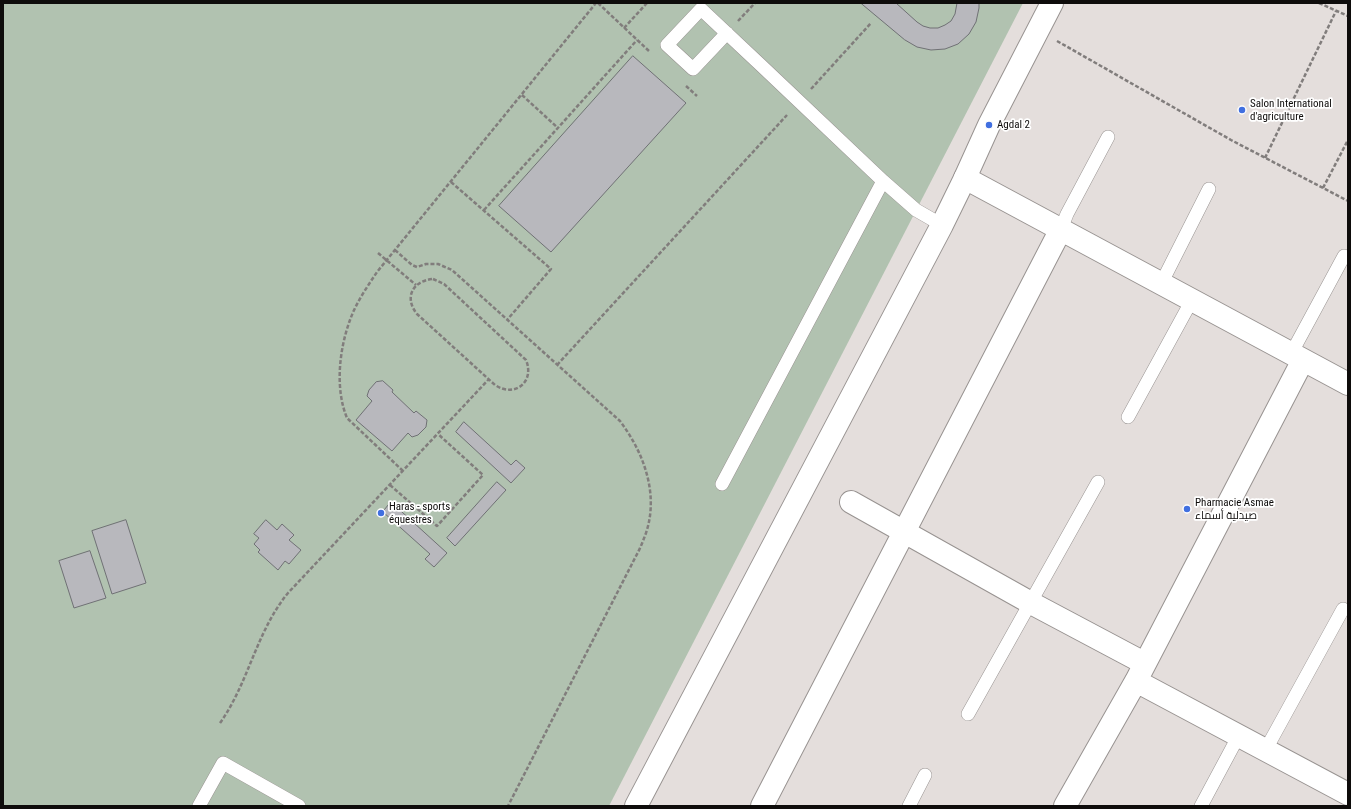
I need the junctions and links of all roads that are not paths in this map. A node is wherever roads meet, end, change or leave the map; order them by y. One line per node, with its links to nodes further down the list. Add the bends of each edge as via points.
1 (1052, 3): 4 (street, via 989,125)
2 (727, 33): 2 (lane, via 692,69 667,45 701,9); 5 (lane)
3 (1108, 137): 8 (lane)
4 (965, 178): 7 (street); 8 (street)
5 (883, 181): 7 (lane, via 916,210); 16 (lane)
6 (1209, 190): 10 (lane)
7 (942, 225): 27 (street)
8 (1061, 229): 10 (street); 18 (street)
9 (1344, 256): 12 (lane)
10 (1161, 284): 11 (street)
11 (1192, 300): 12 (street); 14 (lane)
12 (1297, 357): 13 (street); 21 (street)
13 (1348, 384)
14 (1128, 417)
15 (1098, 482): 19 (lane)
16 (722, 484)
17 (851, 502): 18 (street)
18 (904, 532): 19 (street); 30 (street)
19 (1031, 603): 21 (street); 22 (lane)
20 (1343, 609): 24 (lane)
21 (1140, 672): 23 (street); 32 (street)
22 (968, 714)
23 (1238, 736): 24 (street); 33 (lane)
24 (1265, 751): 26 (street)
25 (926, 775): 31 (lane)
26 (1348, 794)
27 (642, 804)
28 (199, 806): 29 (lane, via 223,763)
29 (299, 806)
30 (762, 806)
31 (909, 806)
32 (1065, 806)
33 (1201, 806)

